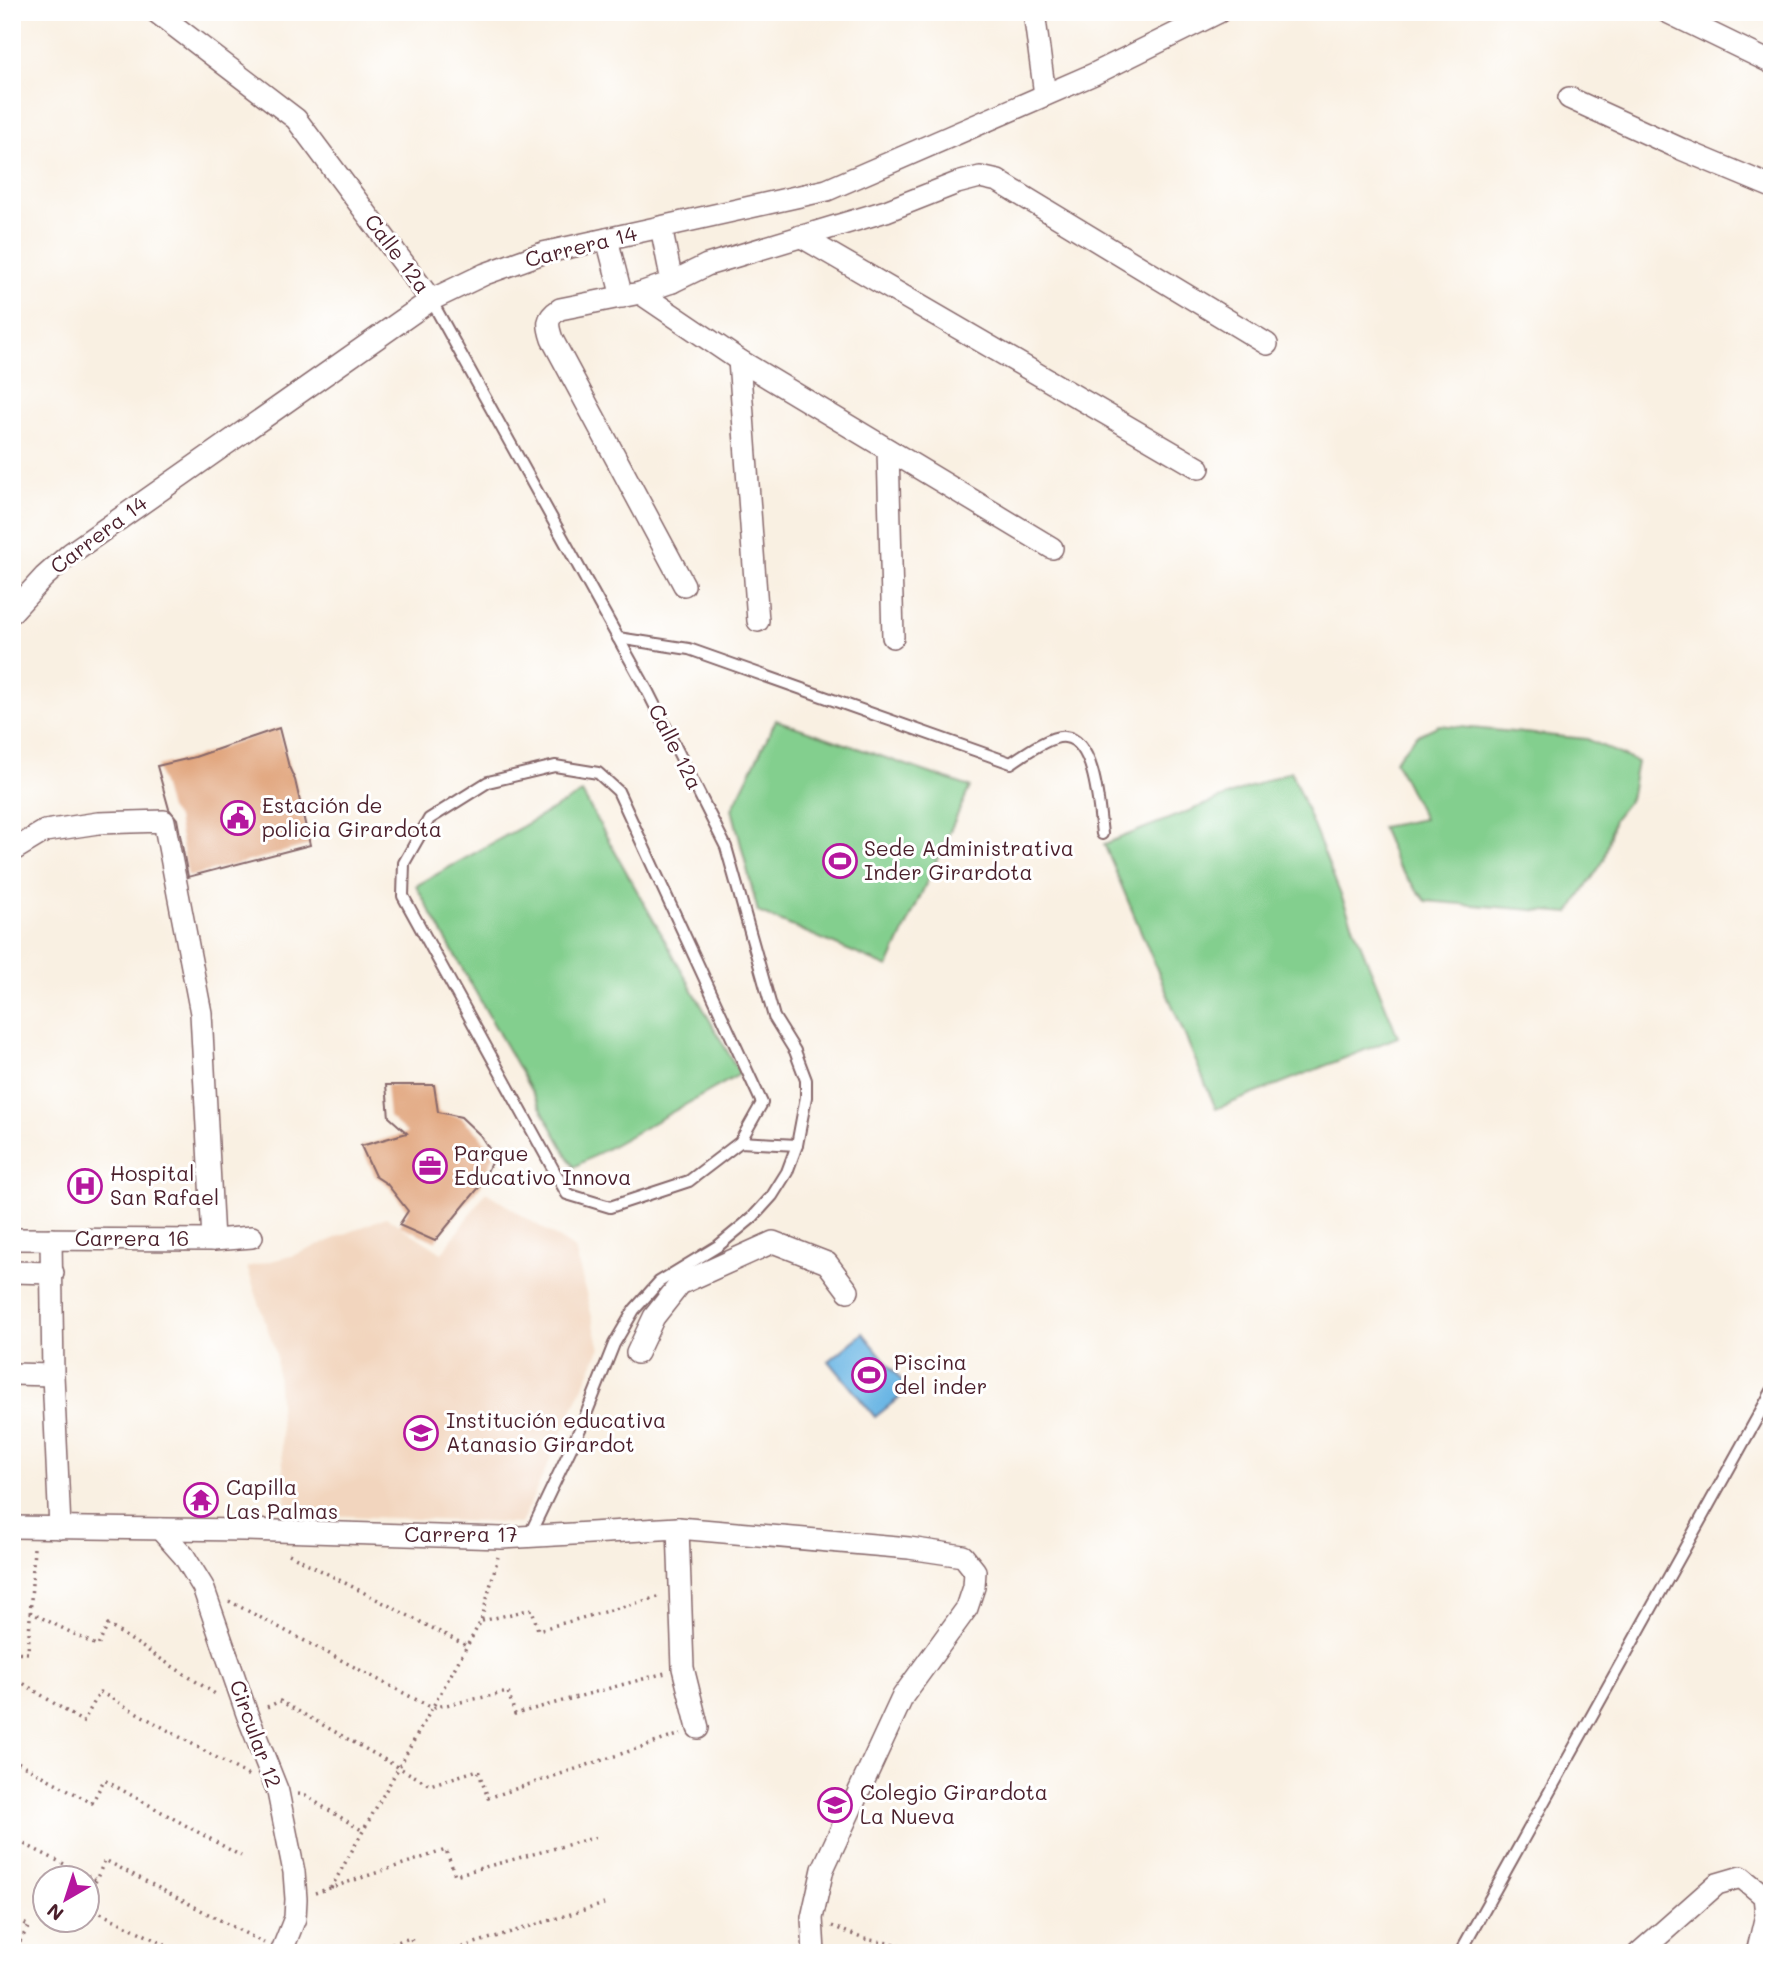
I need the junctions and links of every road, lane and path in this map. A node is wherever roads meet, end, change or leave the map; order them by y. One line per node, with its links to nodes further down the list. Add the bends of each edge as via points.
1 (156, 12): 14 (street, Calle 12a, via 296,119)
2 (1034, 12): 6 (street)
3 (1219, 12): 6 (street, Carrera 14)
4 (1667, 12): 5 (street)
5 (1772, 64)
6 (1045, 95): 9 (street, Carrera 14, via 827,190)
7 (1569, 98): 8 (street)
8 (1772, 187)
9 (661, 227): 11 (street, Carrera 14); 12 (street)
10 (800, 236): 12 (street, via 707,265); 15 (street, via 981,177 998,181); 18 (street)
11 (607, 239): 13 (street); 14 (street, Carrera 14, via 543,253)
12 (672, 282): 13 (street)
13 (631, 295): 16 (street); 20 (street, via 560,309 547,324)
14 (431, 300): 21 (street, Carrera 14, via 71,553); 24 (lane, Calle 12a)
15 (1267, 344)
16 (739, 360): 17 (street); 22 (street)
17 (888, 450): 19 (street); 23 (street)
18 (1199, 468)
19 (1052, 548)
20 (684, 585)
21 (12, 612)
22 (758, 621)
23 (893, 637)
24 (618, 638): 25 (lane, via 689,649 1011,763 1032,749 1066,737 1081,745 1093,769); 28 (lane, Calle 12a, via 726,847 774,1017 806,1080)
25 (1102, 834)
26 (12, 851): 32 (street, via 45,831 98,823 164,821 201,1013)
27 (740, 1142): 27 (lane, via 689,1181 610,1208 567,1194 403,896 404,863 429,819 488,782 555,766 598,773 618,791 762,1103); 28 (lane)
28 (797, 1145): 36 (lane, Calle 12a, via 787,1172 753,1217 718,1246 659,1282 634,1310)
29 (252, 1237): 32 (street, Carrera 16)
30 (12, 1239): 31 (street, Carrera 16)
31 (51, 1239): 32 (street, Carrera 16); 34 (street)
32 (213, 1240)
33 (12, 1272): 34 (street)
34 (52, 1273): 39 (street)
35 (848, 1291): 37 (street, via 827,1263 773,1242 680,1284 654,1317)
36 (614, 1344): 37 (lane); 46 (lane, Calle 12a)
37 (642, 1355)
38 (12, 1374): 39 (street)
39 (53, 1375): 43 (street)
40 (1772, 1391): 83 (lane)
41 (12, 1527): 42 (street, Carrera 17)
42 (36, 1528): 43 (street, Carrera 17); 51 (path)
43 (60, 1528): 45 (street, Carrera 17)
44 (678, 1528): 46 (street, Carrera 17); 50 (street); 74 (street, Carrera 17, via 909,1548 963,1556 975,1570 967,1608 903,1696 823,1869)
45 (160, 1529): 47 (street, Carrera 17); 49 (street, Circular 12)
46 (529, 1536): 47 (street, Carrera 17)
47 (502, 1538): 52 (path)
48 (281, 1549): 53 (path)
49 (203, 1587): 57 (path); 58 (street, Circular 12)
50 (680, 1591): 52 (path, via 538,1630 532,1609); 55 (street)
51 (30, 1612): 54 (path, via 28,1653); 58 (path, via 98,1646 108,1625)
52 (481, 1621): 53 (path)
53 (467, 1646): 57 (path)
54 (12, 1652)
55 (683, 1668): 57 (path, via 515,1714 508,1692); 59 (street)
56 (12, 1676): 62 (path, via 82,1721 100,1692)
57 (432, 1708): 61 (path)
58 (247, 1714): 61 (path, via 280,1701); 62 (street, Circular 12)
59 (698, 1728): 61 (path, via 488,1798 478,1770 430,1784)
60 (12, 1759): 66 (path, via 92,1803 104,1780)
61 (398, 1768): 63 (path)
62 (278, 1792): 63 (path, via 304,1794); 70 (street, Circular 12)
63 (363, 1831): 69 (path)
64 (597, 1837): 69 (path, via 455,1875 446,1850)
65 (12, 1838): 67 (path)
66 (241, 1856)
67 (64, 1864)
68 (102, 1867): 75 (path, via 105,1860)
69 (331, 1888): 70 (path)
70 (296, 1899): 75 (street, Circular 12, via 295,1918)
71 (604, 1904): 80 (path)
72 (102, 1912): 77 (path)
73 (12, 1917): 76 (path, via 29,1926 17,1946)
74 (812, 1918): 81 (street, Carrera 17); 82 (path, via 864,1939)
75 (281, 1952)
76 (29, 1953)
77 (182, 1953)
78 (358, 1953): 79 (path, via 411,1938)
79 (415, 1953)
80 (442, 1953)
81 (814, 1953)
82 (952, 1953)
83 (1460, 1953)
84 (1639, 1953): 85 (street, via 1717,1884 1741,1877 1764,1896 1766,1915)
85 (1757, 1953)

